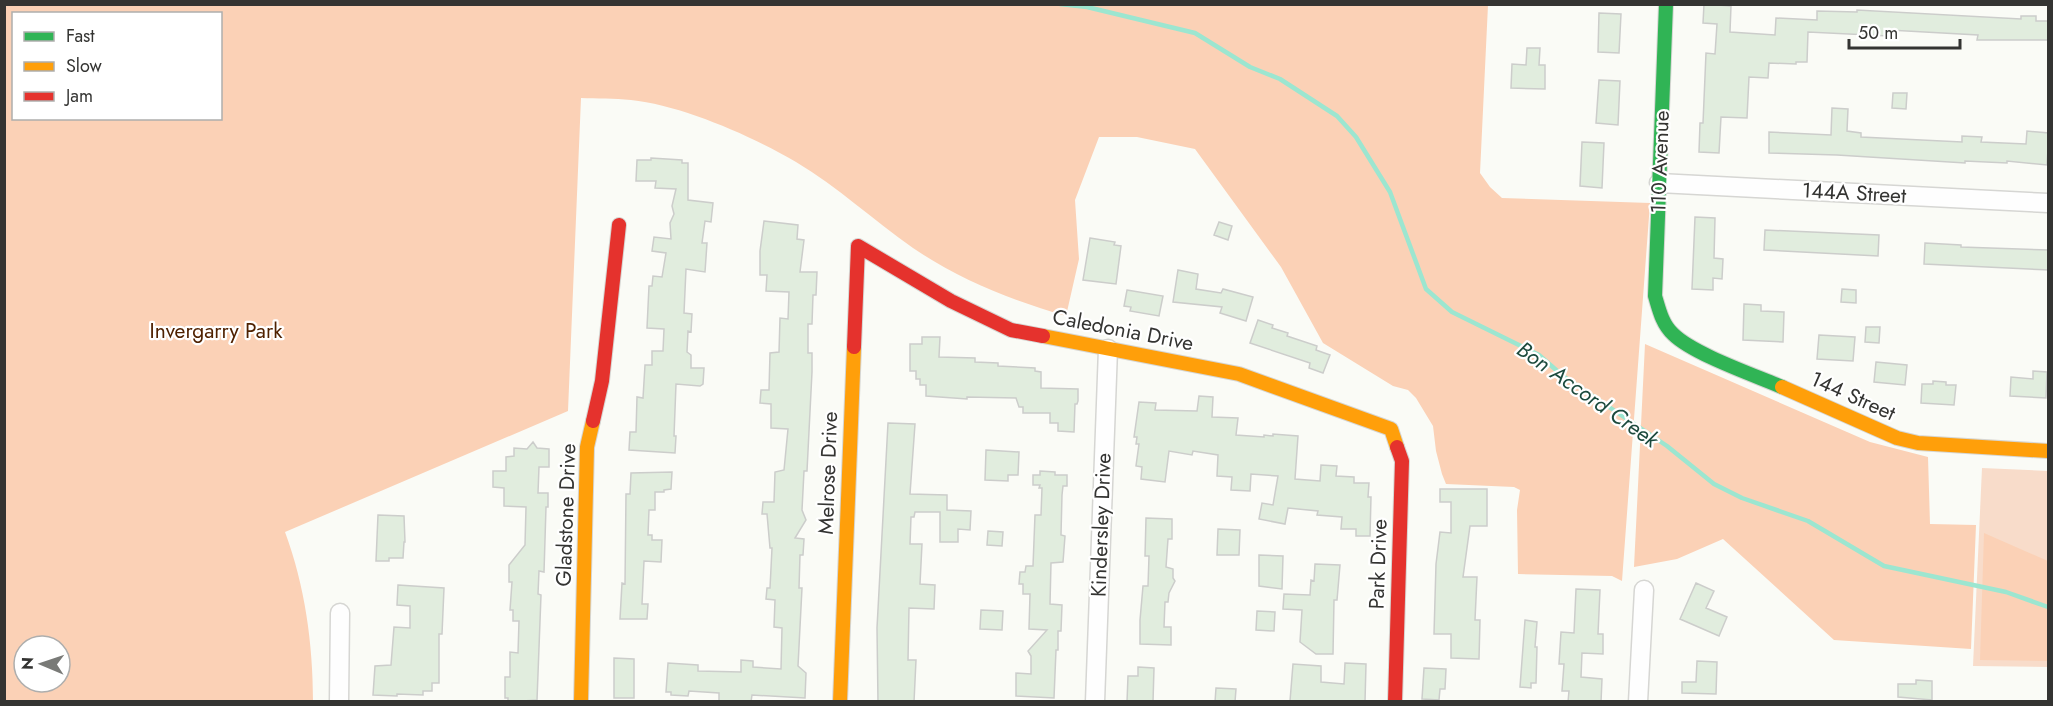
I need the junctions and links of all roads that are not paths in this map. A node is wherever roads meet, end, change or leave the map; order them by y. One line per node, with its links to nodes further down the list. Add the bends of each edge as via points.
1 (1666, 4): 2 (street, 110 Avenue)
2 (1659, 183): 3 (street, 144A Street); 6 (street, 110 Avenue, via 1655,296)
3 (2049, 203)
4 (619, 225): 13 (street, Gladstone Drive, via 602,381 587,447)
5 (858, 246): 7 (street, Caledonia Drive, via 951,301 1011,330); 14 (street, Melrose Drive)
6 (1661, 319): 9 (street, 144 Street, via 1678,340 1897,438 1918,443)
7 (1108, 349): 8 (street, Caledonia Drive, via 1239,374); 15 (street, Kindersley Drive)
8 (1391, 429): 16 (street, Park Drive, via 1402,461)
9 (2049, 451)
10 (1644, 590): 17 (street)
11 (340, 613): 12 (street)
12 (339, 702)
13 (581, 702)
14 (840, 702)
15 (1095, 702)
16 (1395, 702)
17 (1638, 702)

